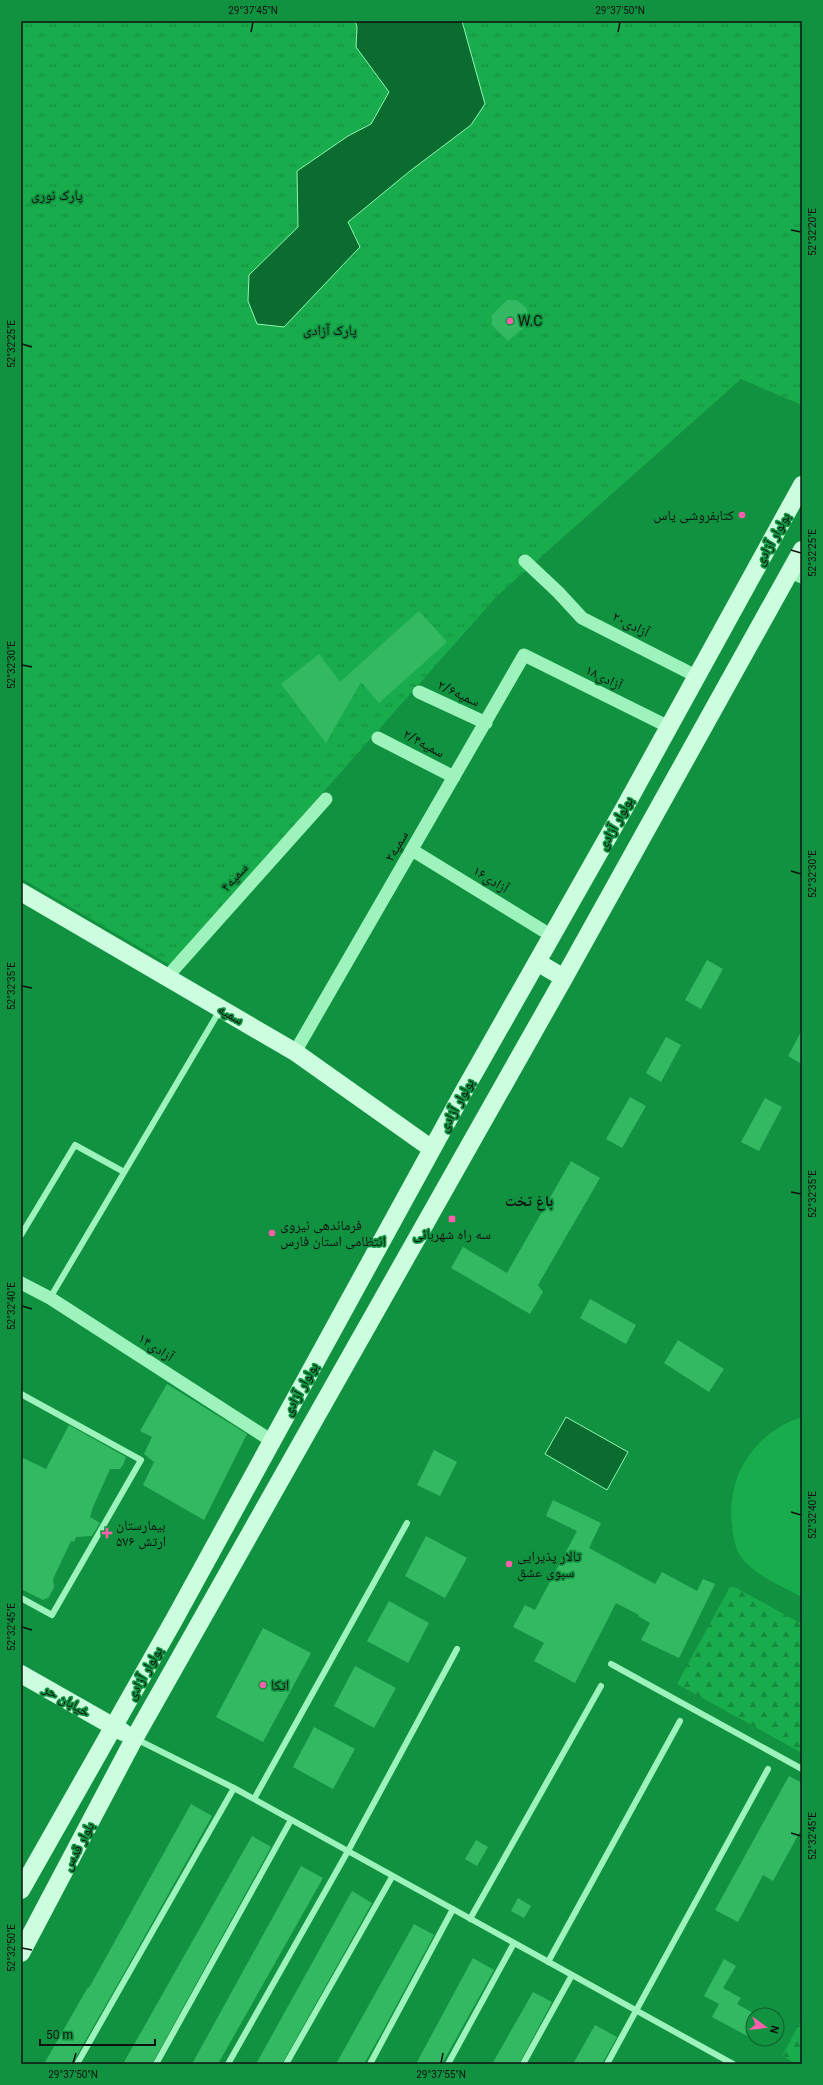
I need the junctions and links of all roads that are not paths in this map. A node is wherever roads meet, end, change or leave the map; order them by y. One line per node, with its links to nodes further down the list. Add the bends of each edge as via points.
1 (802, 485): 6 (main road, بولوار آزادی)
2 (802, 550): 4 (main road, بولوار آزادی)
3 (526, 561): 6 (street, آزادی۲۰, via 582,618)
4 (796, 574): 18 (main road, بولوار آزادی)
5 (524, 655): 8 (street, ۲سمیه); 9 (street, آزادی۱۸)
6 (696, 676): 9 (main road, بولوار آزادی)
7 (419, 692): 8 (street, سمیه۲/۶)
8 (486, 723): 11 (street, ۲سمیه)
9 (669, 727): 15 (main road, بولوار آزادی)
10 (378, 738): 11 (street, سمیه۲/۴)
11 (454, 778): 13 (street, ۲سمیه)
12 (326, 799): 17 (street, سمیه۴)
13 (412, 850): 15 (street, آزادی۱۶); 20 (street, ۲سمیه)
14 (21, 892): 17 (main road, سمیه)
15 (552, 936): 16 (main road, بولوار آزادی)
16 (537, 962): 18 (main road); 21 (main road, بولوار آزادی)
17 (167, 977): 19 (main road, سمیه)
18 (564, 978): 36 (main road, بولوار آزادی)
19 (221, 1009): 20 (main road, سمیه); 22 (lane)
20 (295, 1052): 21 (main road, سمیه)
21 (432, 1149): 27 (main road, بولوار آزادی)
22 (124, 1172): 23 (lane, via 75,1145); 25 (lane)
23 (21, 1235)
24 (21, 1283): 25 (street, آزادی۱۴)
25 (50, 1298): 27 (street, آزادی۱۴)
26 (21, 1394): 29 (lane, via 141,1460 52,1615)
27 (272, 1441): 35 (main road, بولوار آزادی)
28 (407, 1523): 40 (lane)
29 (21, 1598)
30 (457, 1649): 42 (lane)
31 (611, 1664): 38 (lane)
32 (21, 1674): 35 (main road, خیابان حر)
33 (601, 1686): 46 (lane)
34 (680, 1721): 49 (lane)
35 (113, 1727): 36 (main road, خیابان حر); 44 (main road, بلوار قدس)
36 (134, 1739): 39 (lane); 48 (main road, بلوار قدس)
37 (768, 1769): 51 (lane)
38 (802, 1769)
39 (234, 1788): 40 (lane); 52 (lane)
40 (254, 1799): 41 (lane)
41 (291, 1820): 42 (lane); 53 (lane)
42 (348, 1851): 43 (lane); 54 (lane)
43 (392, 1877): 45 (lane); 55 (lane)
44 (21, 1890)
45 (453, 1909): 46 (lane); 56 (lane)
46 (470, 1918): 47 (lane)
47 (514, 1943): 49 (lane); 57 (lane)
48 (21, 1953)
49 (548, 1962): 50 (lane)
50 (572, 1975): 51 (lane); 58 (lane)
51 (636, 2010): 59 (lane); 60 (lane)
52 (77, 2064)
53 (156, 2064)
54 (228, 2064)
55 (286, 2064)
56 (370, 2064)
57 (448, 2064)
58 (523, 2064)
59 (607, 2064)
60 (733, 2064)

